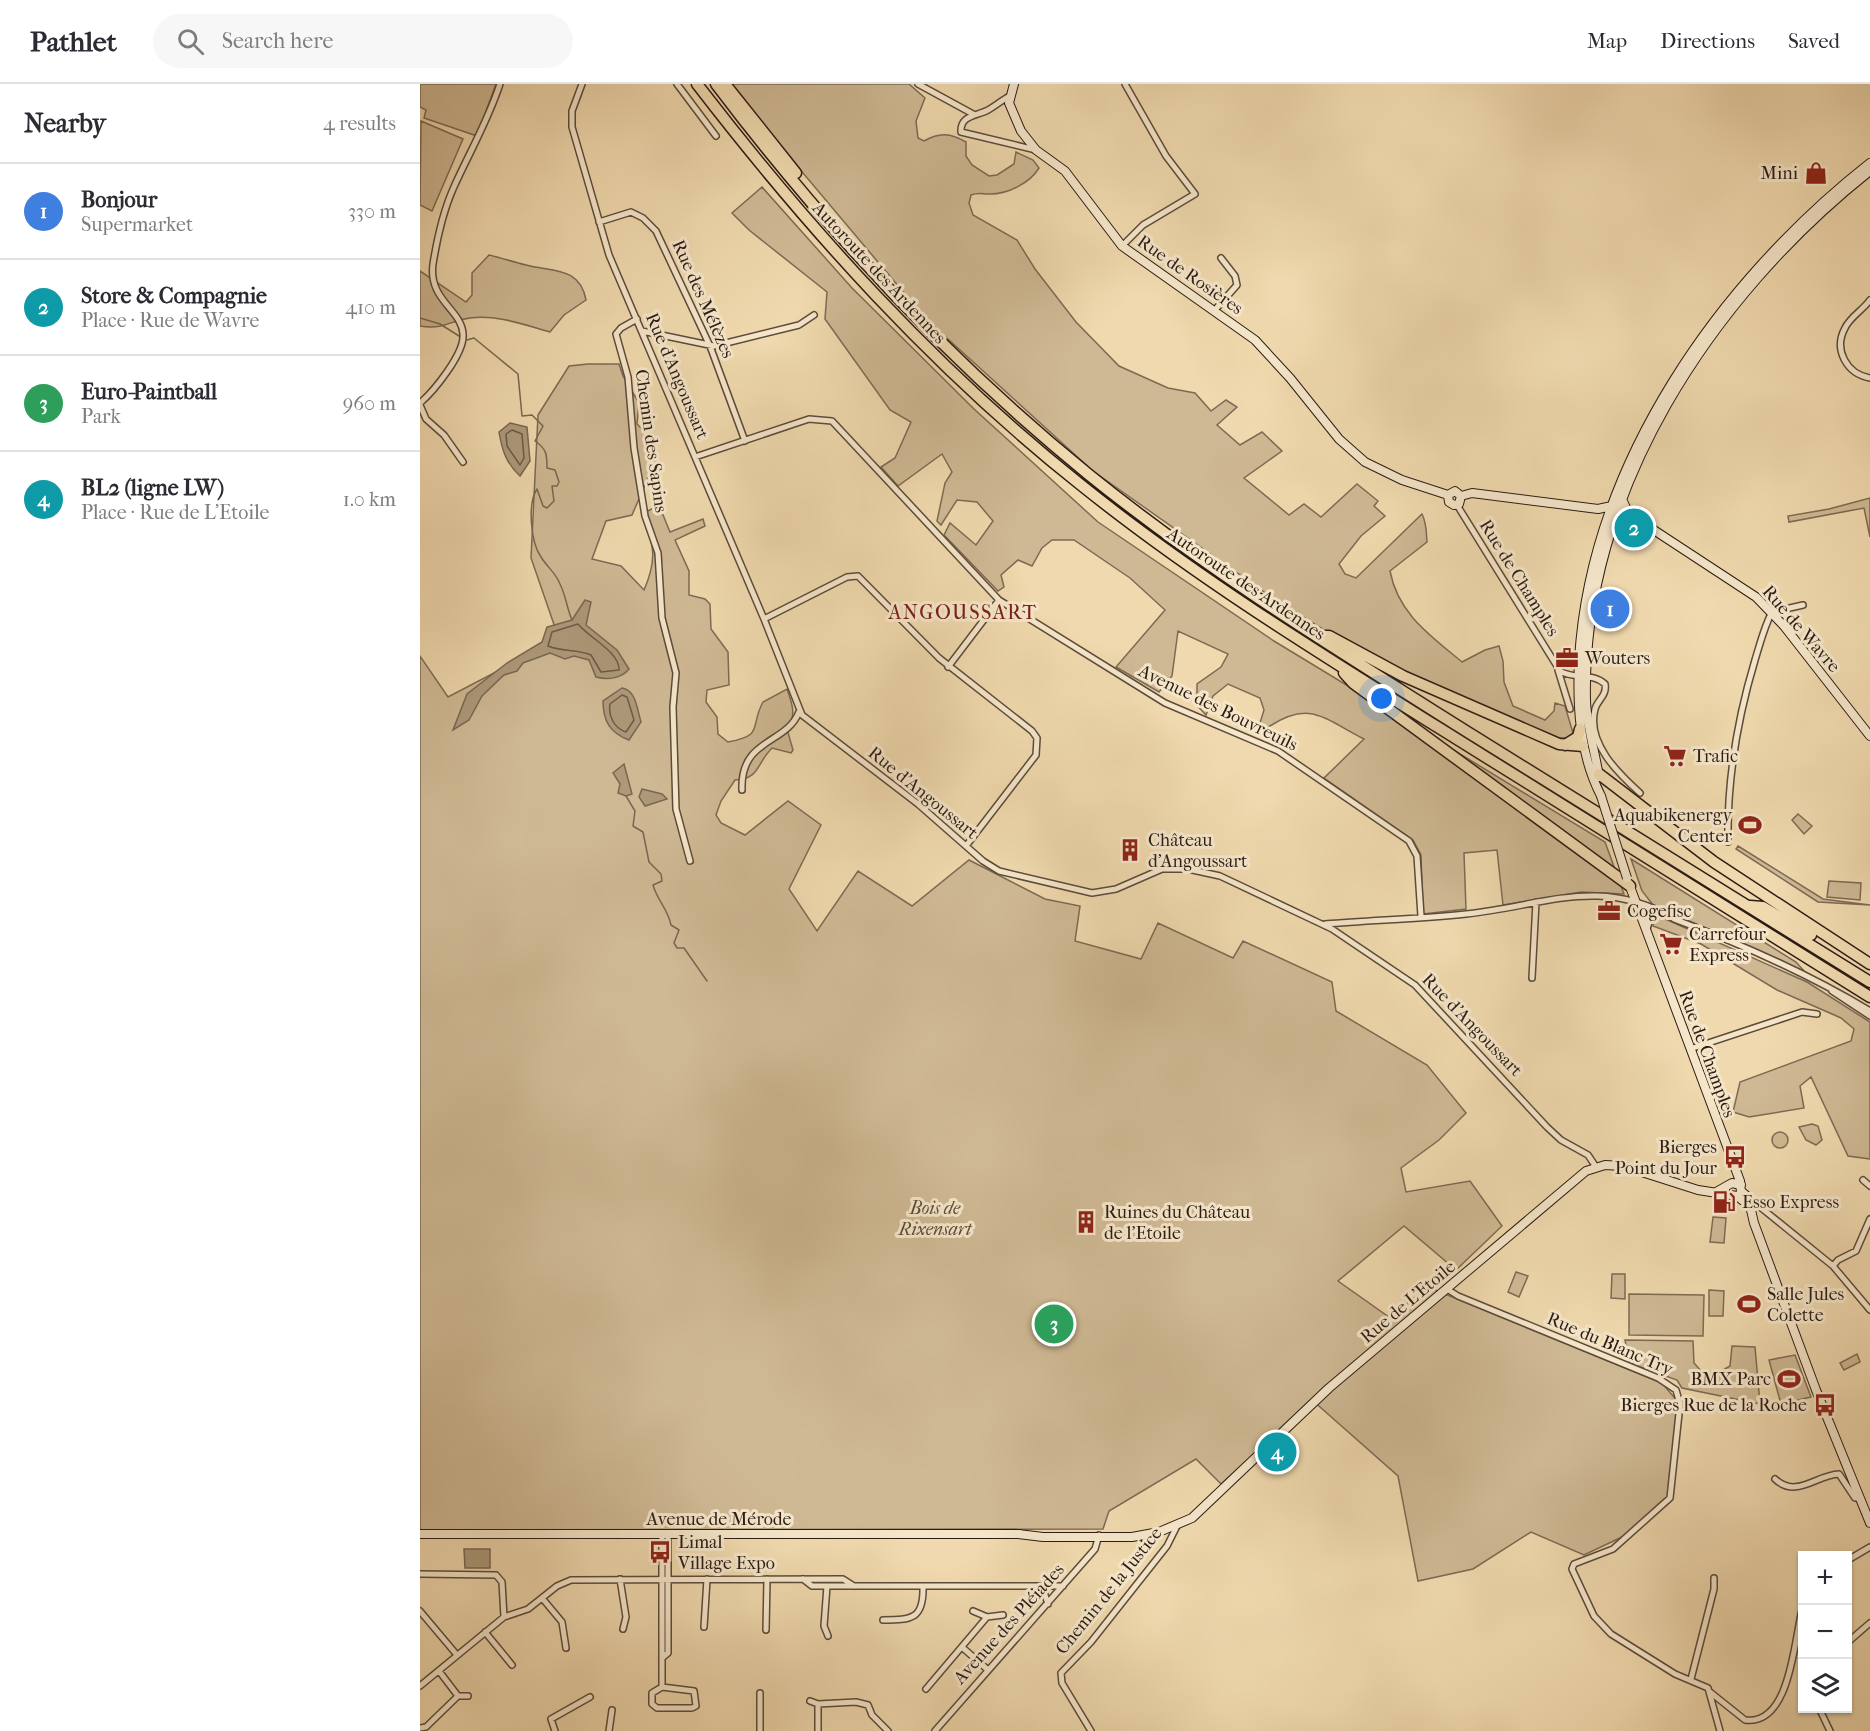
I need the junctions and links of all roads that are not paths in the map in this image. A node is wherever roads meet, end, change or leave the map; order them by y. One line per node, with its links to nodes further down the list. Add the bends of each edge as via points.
1 (500, 84): 28 (street, via 453,189 433,264 434,283 463,332 461,344 449,368)
2 (582, 84): 17 (street, Rue d'Angoussart, via 572,128)
3 (677, 84): 12 (street)
4 (697, 84): 45 (highway, Autoroute des Ardennes, via 816,231 980,398 1128,523)
5 (716, 84): 16 (highway, Autoroute des Ardennes)
6 (725, 84): 16 (highway, via 814,197)
7 (918, 84): 11 (street)
8 (1014, 84): 10 (street)
9 (1125, 84): 19 (street, via 1166,156 1195,194 1143,225)
10 (1008, 97): 11 (street, via 984,112); 13 (street, via 1015,121)
11 (973, 114): 13 (street, Rue de Rosières, via 961,127 963,134)
12 (716, 136)
13 (1036, 150): 19 (street, Rue de Rosières, via 1065,171)
14 (1870, 163): 18 (street, via 1804,221)
15 (1870, 171): 18 (street)
16 (816, 209): 44 (highway, Autoroute des Ardennes, via 944,345 1062,451 1198,558)
17 (599, 222): 24 (street, Rue d'Angoussart); 26 (street, Rue des Mélèzes, via 631,212 653,228)
18 (1786, 244): 34 (street, via 1689,370 1658,422); 36 (street, via 1734,297 1684,366 1648,429)
19 (1122, 246): 22 (street, Rue de Rosières)
20 (1221, 258): 22 (street, via 1238,285)
21 (1870, 300): 27 (street, via 1845,327 1841,338 1848,367)
22 (1214, 311): 32 (street, Rue de Rosières, via 1255,340 1276,361 1326,425 1365,462 1402,480)
23 (814, 315): 26 (street, via 799,325)
24 (637, 320): 25 (street, Rue d'Angoussart); 61 (street, Chemin des Sapins, via 616,334 628,376 634,448 645,516 658,553 662,618 676,673 676,809)
25 (642, 331): 26 (street); 30 (street, Rue d'Angoussart)
26 (710, 346): 29 (street, Rue des Mélèzes)
27 (1870, 378)
28 (420, 404): 31 (street, via 426,419 444,435)
29 (745, 441): 30 (street, Avenue des Bouvreuils); 40 (street, Avenue des Bouvreuils, via 809,420 832,422)
30 (695, 457): 43 (street, Rue d'Angoussart)
31 (463, 462)
32 (1448, 495): 33 (street, via 1455,491); 35 (street, Rue de Champles, via 1449,502)
33 (1461, 496): 35 (street); 37 (street, via 1472,493)
34 (1622, 499): 36 (street); 38 (street, Rue de Wavre)
35 (1457, 505): 47 (street, Rue de Champles)
36 (1615, 508): 37 (street); 39 (street)
37 (1598, 509): 39 (street)
38 (1634, 517): 39 (street); 42 (street, Rue de Wavre, via 1739,583)
39 (1608, 526): 48 (street)
40 (999, 600): 46 (street); 68 (street, Avenue des Bouvreuils, via 1165,702 1278,751 1403,837 1417,856)
41 (1803, 605): 42 (street)
42 (1772, 612): 52 (street, Rue de Wavre); 59 (street, via 1747,688 1733,750)
43 (764, 619): 46 (street, via 847,577 858,576); 50 (street, Rue d'Angoussart)
44 (1313, 636): 53 (highway, via 1329,636 1403,676); 65 (highway, Autoroute des Ardennes)
45 (1336, 664): 62 (highway, via 1353,683); 76 (highway, Autoroute des Ardennes)
46 (948, 666): 60 (street, via 1032,731 1039,746)
47 (1557, 667): 48 (street, via 1564,674); 49 (street, Rue de Champles)
48 (1583, 677): 51 (street); 55 (street); 58 (street, via 1605,684 1605,694 1595,709 1597,736 1604,754)
49 (1570, 709)
50 (799, 712): 56 (street, via 747,761 742,769); 60 (street, Rue d'Angoussart)
51 (1580, 729): 53 (highway, via 1578,737); 54 (street)
52 (1870, 736)
53 (1565, 745): 54 (highway)
54 (1583, 746): 55 (street, via 1589,752)
55 (1601, 786): 57 (highway); 57 (highway); 62 (street, Rue de Champles, bridge)
56 (741, 789)
57 (1622, 793): 72 (highway, via 1714,862)
58 (1640, 793)
59 (1728, 842)
60 (966, 846): 70 (street, Rue d'Angoussart, via 999,871 1092,893 1116,889 1162,869 1214,874)
61 (690, 861)
62 (1628, 882): 63 (street, Rue de Champles)
63 (1635, 899): 64 (street, via 1592,895); 66 (street, Rue de Champles); 69 (street)
64 (1536, 902): 68 (street, via 1467,914); 73 (street)
65 (1747, 906): 72 (highway, via 1763,907); 74 (highway, Autoroute des Ardennes)
66 (1639, 909): 67 (street); 71 (street, Rue de Champles)
67 (1659, 915): 69 (street); 71 (street, via 1650,919)
68 (1421, 916): 70 (street)
69 (1675, 919): 75 (street)
70 (1323, 924): 81 (street, Rue d'Angoussart, via 1415,985 1547,1127 1588,1155)
71 (1647, 931): 80 (street, Rue de Champles)
72 (1870, 964)
73 (1532, 978)
74 (1870, 982)
75 (1831, 990): 77 (street); 79 (street)
76 (1870, 997)
77 (1870, 1011)
78 (1817, 1014): 80 (street, via 1802,1012)
79 (1870, 1016)
80 (1690, 1049): 84 (street, Rue de Champles, via 1734,1169)
81 (1596, 1167): 84 (street, via 1623,1166 1698,1190); 87 (street, Rue de L'Etoile, via 1574,1180)
82 (1863, 1180): 83 (street)
83 (1870, 1186)
84 (1738, 1192): 86 (street, via 1759,1204); 90 (street, Rue de Champles)
85 (1870, 1219): 86 (street, via 1856,1251)
86 (1833, 1266): 88 (street)
87 (1447, 1289): 92 (street, Rue de L'Etoile, via 1329,1388 1203,1509); 132 (street, Rue du Blanc Try, via 1658,1378 1676,1390 1680,1404 1670,1498 1613,1549 1572,1566 1591,1611 1605,1629 1670,1671)
88 (1870, 1310)
89 (1775, 1479): 90 (street, via 1792,1488 1839,1474 1855,1498)
90 (1859, 1498): 91 (street, Rue de Champles)
91 (1870, 1523)
92 (1177, 1526): 95 (street, Rue de L'Etoile, via 1145,1534); 152 (street, Chemin de la Justice, via 1167,1546 1091,1642 1061,1673 1062,1683)
93 (420, 1534): 94 (street, Avenue de Mérode)
94 (665, 1534): 95 (street, Avenue de Mérode); 101 (street)
95 (1099, 1535): 109 (street, Avenue des Pléiades, via 1095,1550)
96 (1870, 1546): 97 (street)
97 (1852, 1557)
98 (420, 1574): 115 (street, via 496,1575 502,1582)
99 (1714, 1578): 132 (street)
100 (620, 1579): 101 (street); 110 (street, via 571,1580); 120 (street, via 627,1617)
101 (665, 1579): 102 (street); 134 (street)
102 (707, 1579): 103 (street); 119 (street)
103 (767, 1579): 104 (street); 121 (street)
104 (803, 1579): 105 (street, via 809,1585); 106 (street, via 846,1579)
105 (827, 1586): 106 (street); 124 (street, via 824,1626)
106 (854, 1586): 107 (street)
107 (923, 1586): 108 (street); 117 (street, via 924,1602 913,1617)
108 (1042, 1586): 109 (street); 111 (street)
109 (1063, 1586): 111 (street, Avenue des Pléiades)
110 (542, 1598): 115 (street, via 528,1609); 126 (street, via 562,1622)
111 (1048, 1604): 130 (street, Avenue des Pléiades)
112 (420, 1611): 128 (street)
113 (973, 1611): 116 (street)
114 (1003, 1615): 116 (street)
115 (504, 1617): 122 (street)
116 (987, 1617): 127 (street)
117 (882, 1620)
118 (1870, 1623): 125 (street)
119 (704, 1627)
120 (623, 1629)
121 (766, 1630)
122 (485, 1632): 128 (street); 129 (street)
123 (1798, 1634): 136 (street, via 1779,1702 1772,1713 1759,1720 1745,1720)
124 (828, 1636)
125 (1852, 1639)
126 (566, 1648)
127 (963, 1648): 130 (street); 135 (street)
128 (457, 1655): 131 (street)
129 (512, 1665)
130 (988, 1670): 151 (street, Avenue des Pléiades)
131 (439, 1671): 133 (street); 138 (street)
132 (1692, 1679): 136 (street)
133 (420, 1686)
134 (662, 1687): 134 (street, via 652,1694 654,1707 696,1706 694,1691)
135 (926, 1689)
136 (1710, 1692): 153 (street)
137 (760, 1693): 148 (street)
138 (458, 1696): 139 (street); 145 (street)
139 (468, 1696)
140 (590, 1697): 146 (street, via 551,1719)
141 (810, 1701): 142 (street)
142 (818, 1704): 149 (street); 150 (street, via 863,1703)
143 (612, 1710): 147 (street)
144 (1821, 1713): 154 (street)
145 (425, 1729)
146 (555, 1731)
147 (609, 1731)
148 (760, 1731)
149 (818, 1731)
150 (888, 1731)
151 (935, 1731)
152 (1091, 1731)
153 (1720, 1731)
154 (1830, 1731)

